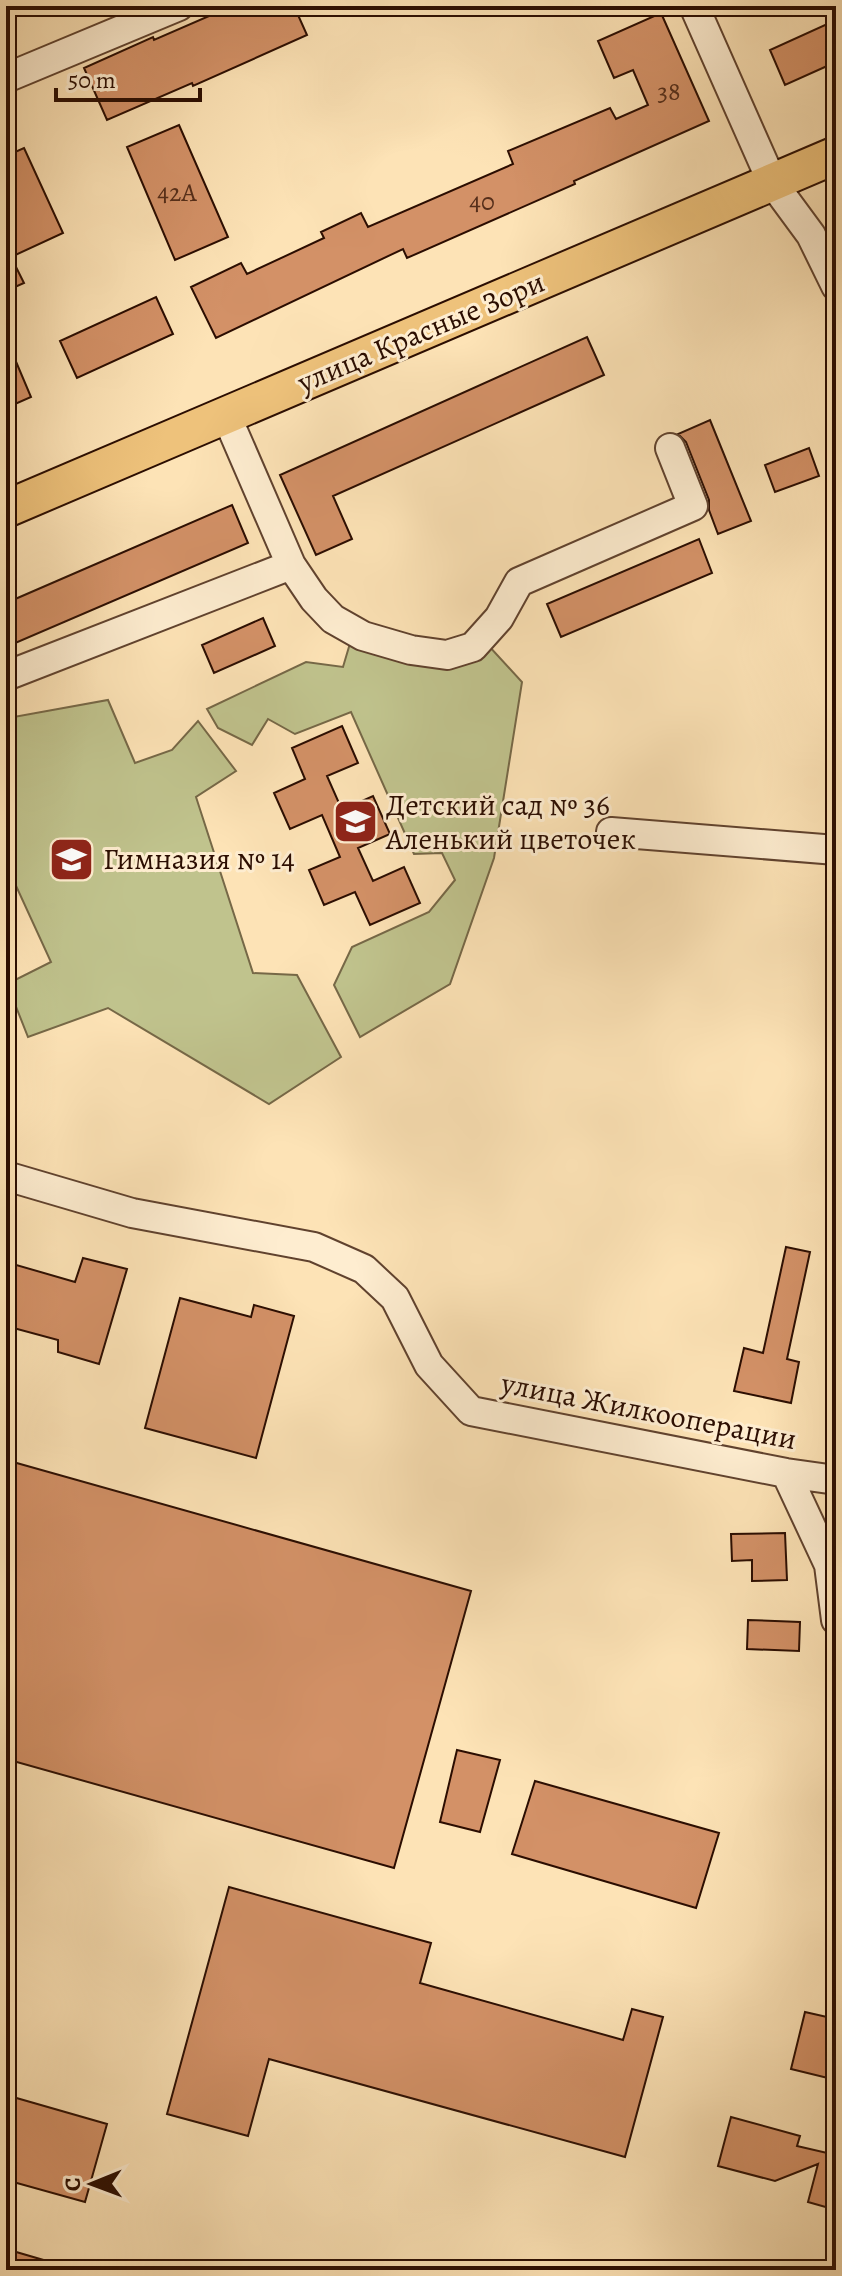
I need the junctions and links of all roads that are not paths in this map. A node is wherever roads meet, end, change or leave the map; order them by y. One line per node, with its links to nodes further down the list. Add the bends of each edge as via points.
1 (179, 6): 3 (street)
2 (694, 6): 5 (street)
3 (6, 78)
4 (836, 155): 5 (main road, улица Красные Зори)
5 (772, 182): 6 (street, via 811,235); 7 (main road, улица Красные Зори)
6 (836, 286)
7 (226, 415): 9 (main road, улица Красные Зори); 10 (street)
8 (670, 448): 10 (street, via 693,506 519,582 499,618 473,647 447,655 363,636 333,619)
9 (6, 509)
10 (291, 565): 11 (street)
11 (6, 676)
12 (611, 832): 13 (street)
13 (836, 850)
14 (6, 1176): 15 (street, улица Жилкооперации, via 132,1213 314,1247 364,1269 395,1298 429,1365 471,1411)
15 (786, 1473): 16 (street, улица Жилкооперации); 17 (street, via 829,1565)
16 (836, 1480)
17 (836, 1620)

